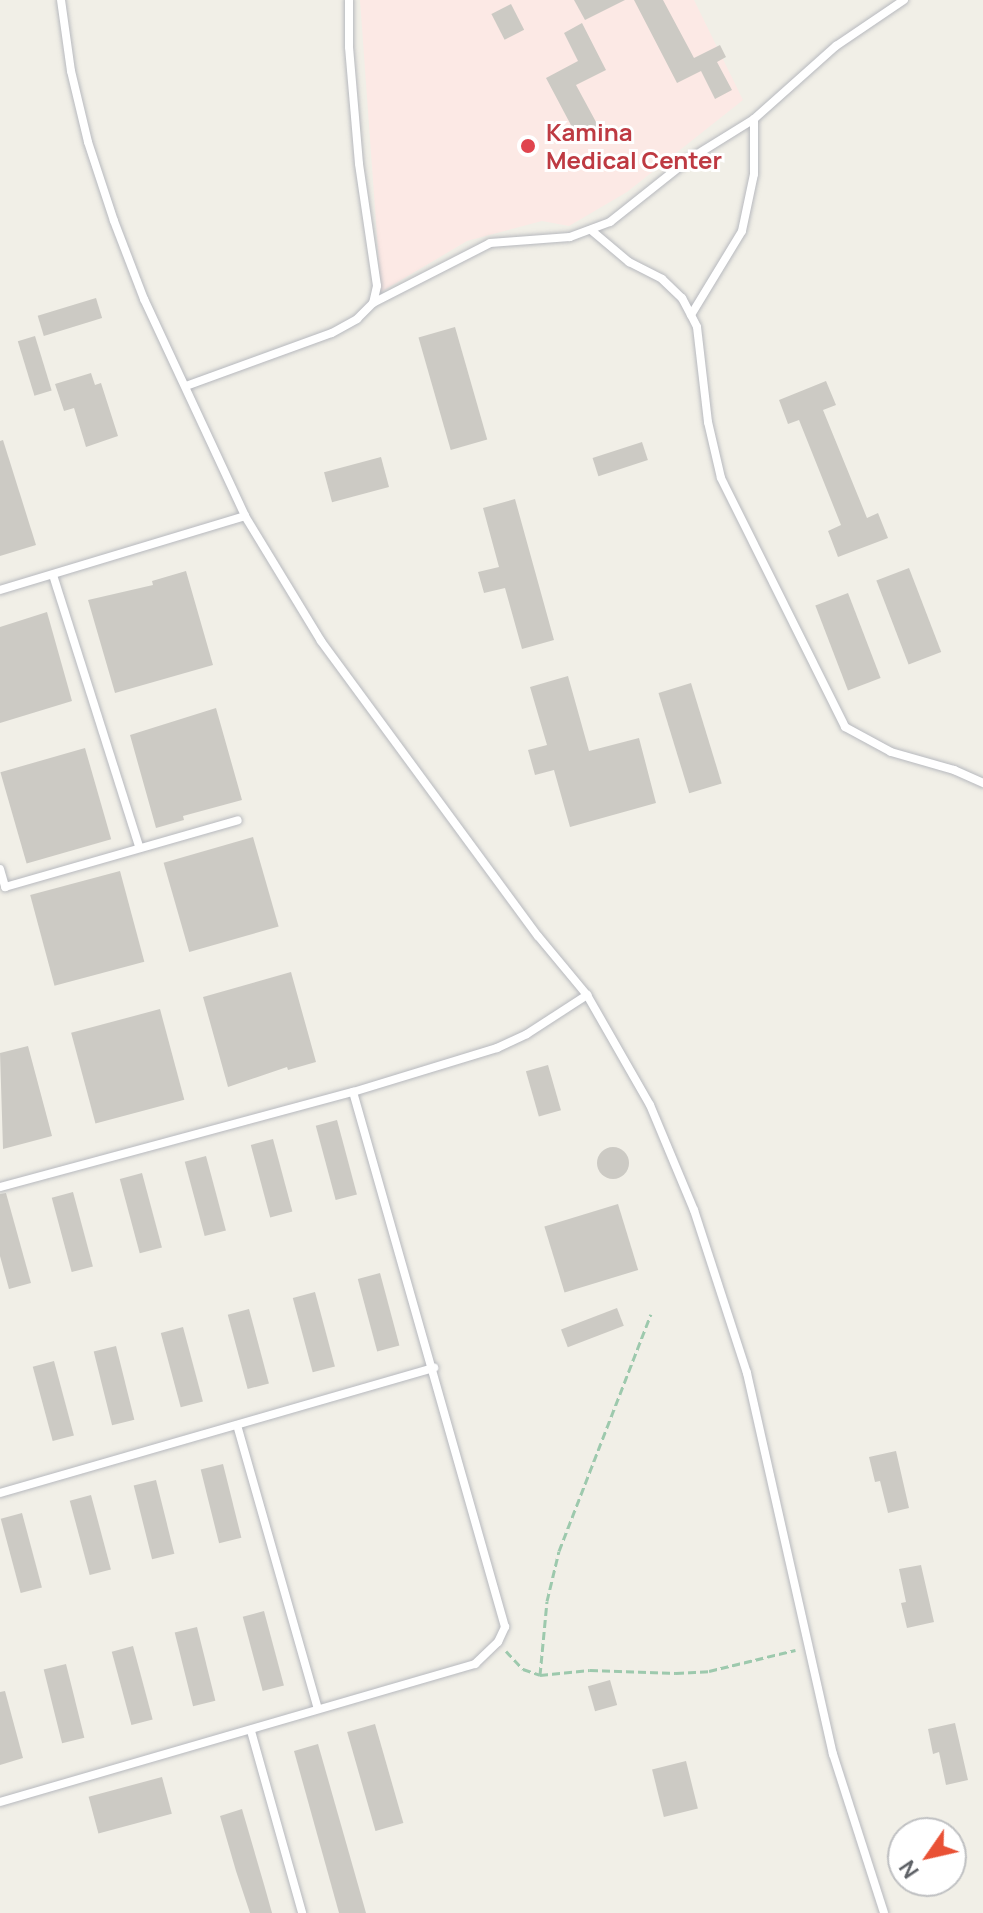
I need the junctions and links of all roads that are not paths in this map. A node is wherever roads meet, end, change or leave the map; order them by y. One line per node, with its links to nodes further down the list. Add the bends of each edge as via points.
1 (61, 0): 8 (lane, via 71,71 92,155 144,299)
2 (349, 0): 6 (lane, via 359,164 377,286)
3 (904, 0): 4 (lane, via 836,46)
4 (754, 119): 5 (lane, via 688,160 610,222); 7 (lane, via 754,174 742,231)
5 (591, 230): 6 (lane, via 570,237 490,243); 7 (lane, via 629,262 662,279)
6 (373, 303): 8 (lane, via 332,333)
7 (691, 315): 12 (lane, via 721,478 845,727 891,752)
8 (186, 386): 9 (lane)
9 (245, 516): 10 (lane); 16 (lane, via 321,641)
10 (53, 575): 11 (lane); 14 (lane)
11 (0, 590)
12 (983, 783)
13 (238, 820): 14 (lane)
14 (139, 846): 15 (lane, via 5,887)
15 (0, 869)
16 (587, 995): 17 (lane, via 497,1048); 26 (lane, via 650,1105 731,1316 833,1754)
17 (353, 1092): 18 (lane); 19 (lane)
18 (0, 1187)
19 (434, 1368): 20 (lane); 22 (lane, via 505,1627 498,1642 475,1664)
20 (237, 1425): 21 (lane); 22 (lane)
21 (0, 1493)
22 (318, 1709): 23 (lane)
23 (251, 1731): 24 (lane); 25 (lane)
24 (0, 1802)
25 (302, 1913)
26 (884, 1913)

